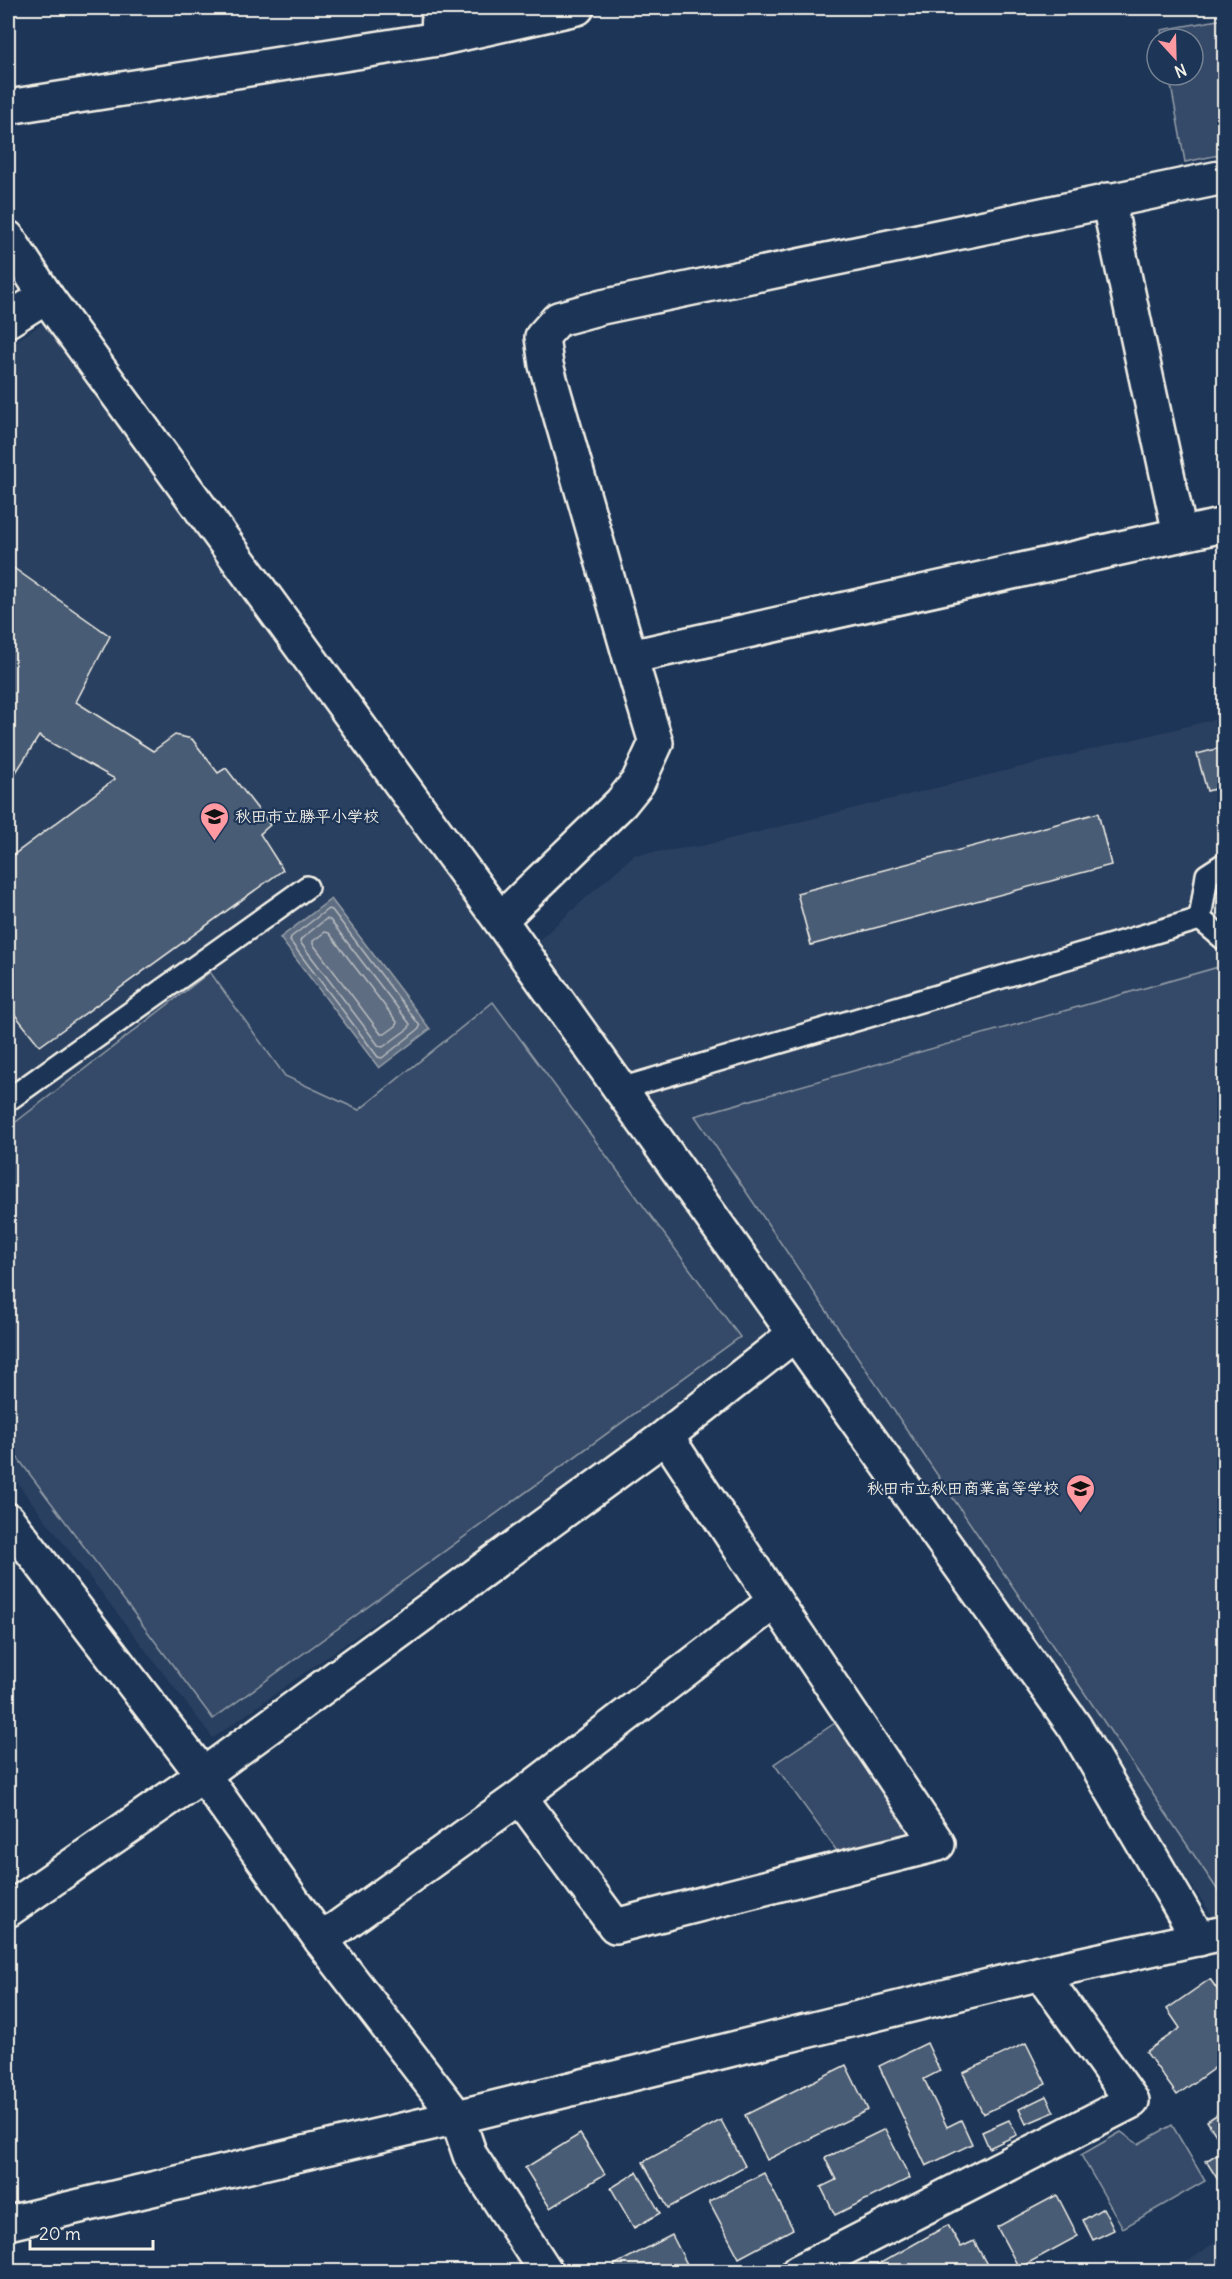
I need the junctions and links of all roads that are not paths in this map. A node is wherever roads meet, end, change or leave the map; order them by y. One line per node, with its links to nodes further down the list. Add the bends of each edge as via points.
1 (577, 8): 2 (street)
2 (439, 23): 3 (street)
3 (8, 107)
4 (1224, 177): 5 (street)
5 (1108, 201): 10 (street); 11 (street, via 558,319 542,337 546,365)
6 (8, 238): 7 (street)
7 (46, 296): 8 (street); 15 (street)
8 (8, 320)
9 (1224, 525): 10 (street)
10 (1180, 534): 11 (street)
11 (630, 657): 15 (street, via 656,743 639,782)
12 (1224, 864): 14 (lane, via 1207,875)
13 (307, 887): 18 (lane)
14 (1200, 919): 16 (lane); 17 (lane)
15 (500, 920): 17 (street)
16 (1224, 939)
17 (620, 1089): 19 (street)
18 (8, 1100)
19 (795, 1334): 20 (street); 26 (street, via 1075,1727)
20 (666, 1436): 22 (street); 23 (street)
21 (8, 1520): 23 (street)
22 (775, 1600): 24 (street); 24 (street, via 938,1844 615,1926)
23 (203, 1775): 25 (street); 27 (street)
24 (520, 1797): 27 (street)
25 (8, 1910)
26 (1212, 1936): 28 (street)
27 (321, 1940): 29 (street)
28 (1041, 1973): 29 (street); 32 (street, via 1132,2101)
29 (457, 2117): 30 (street); 31 (street, via 470,2156)
30 (8, 2223)
31 (546, 2271)
32 (798, 2271)

